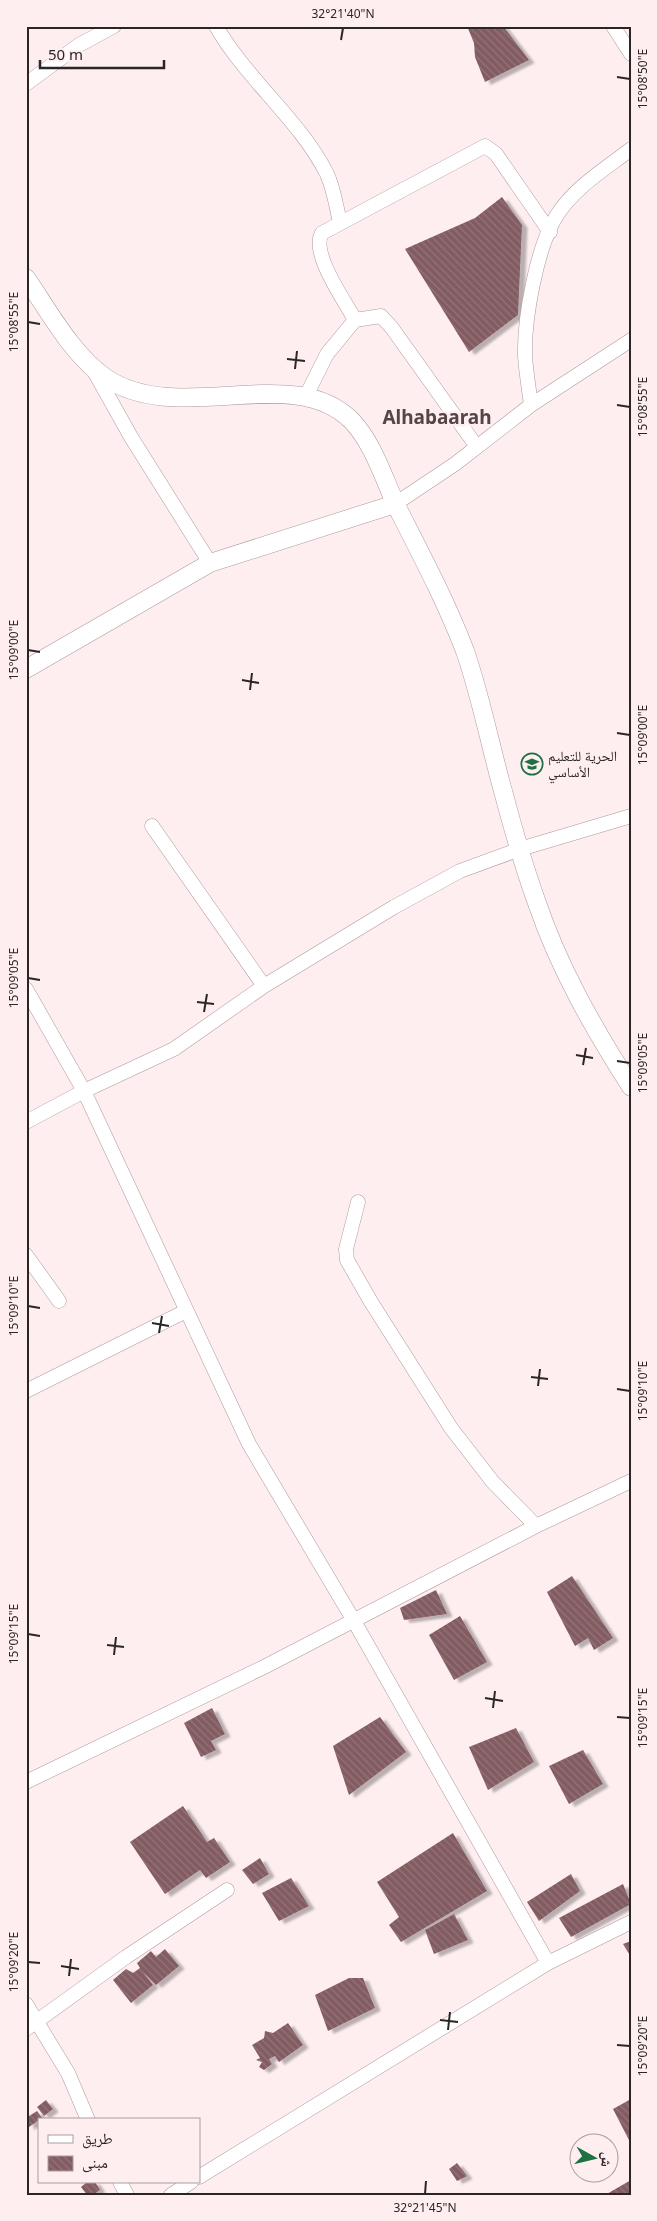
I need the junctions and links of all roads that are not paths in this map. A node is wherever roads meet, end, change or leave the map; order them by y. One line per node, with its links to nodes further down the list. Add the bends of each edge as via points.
1 (114, 26): 5 (street, via 79,46)
2 (216, 26): 7 (street, via 227,45 322,165)
3 (613, 26): 4 (street)
4 (631, 54)
5 (26, 84)
6 (631, 149): 8 (street, via 580,188 557,216)
7 (340, 222): 8 (street, via 484,146 496,154); 10 (street, via 322,232 318,246)
8 (550, 232): 14 (street, via 541,254 529,306 525,354)
9 (26, 278): 12 (street)
10 (356, 320): 13 (street, via 326,354); 15 (street, via 381,316)
11 (631, 340): 14 (street)
12 (92, 367): 13 (street, via 127,389 161,397); 17 (street, via 130,437)
13 (306, 396): 16 (street, via 332,406 351,421 370,447)
14 (531, 405): 15 (street)
15 (477, 447): 16 (street)
16 (395, 504): 17 (street); 21 (street, via 442,594 465,653)
17 (210, 563): 18 (street)
18 (26, 669)
19 (631, 816): 21 (street)
20 (152, 826): 22 (street)
21 (520, 849): 22 (street, via 460,871); 24 (street, via 537,905 567,976)
22 (264, 986): 25 (street, via 174,1049)
23 (26, 989): 25 (street)
24 (631, 1087)
25 (84, 1092): 26 (street); 30 (street)
26 (26, 1122)
27 (358, 1202): 33 (street, via 346,1249 347,1260 451,1428 492,1481)
28 (26, 1255): 29 (street)
29 (59, 1301)
30 (186, 1311): 31 (street); 34 (street, via 249,1444)
31 (26, 1391)
32 (631, 1481): 33 (street)
33 (536, 1526): 34 (street)
34 (354, 1620): 35 (street); 38 (street)
35 (26, 1782)
36 (227, 1890): 40 (street, via 126,1956)
37 (631, 1922): 38 (street)
38 (548, 1963): 42 (street)
39 (26, 2004): 40 (street)
40 (32, 2026): 41 (street, via 68,2073)
41 (87, 2118)
42 (200, 2176)
43 (188, 2184): 44 (street)
44 (171, 2195)

